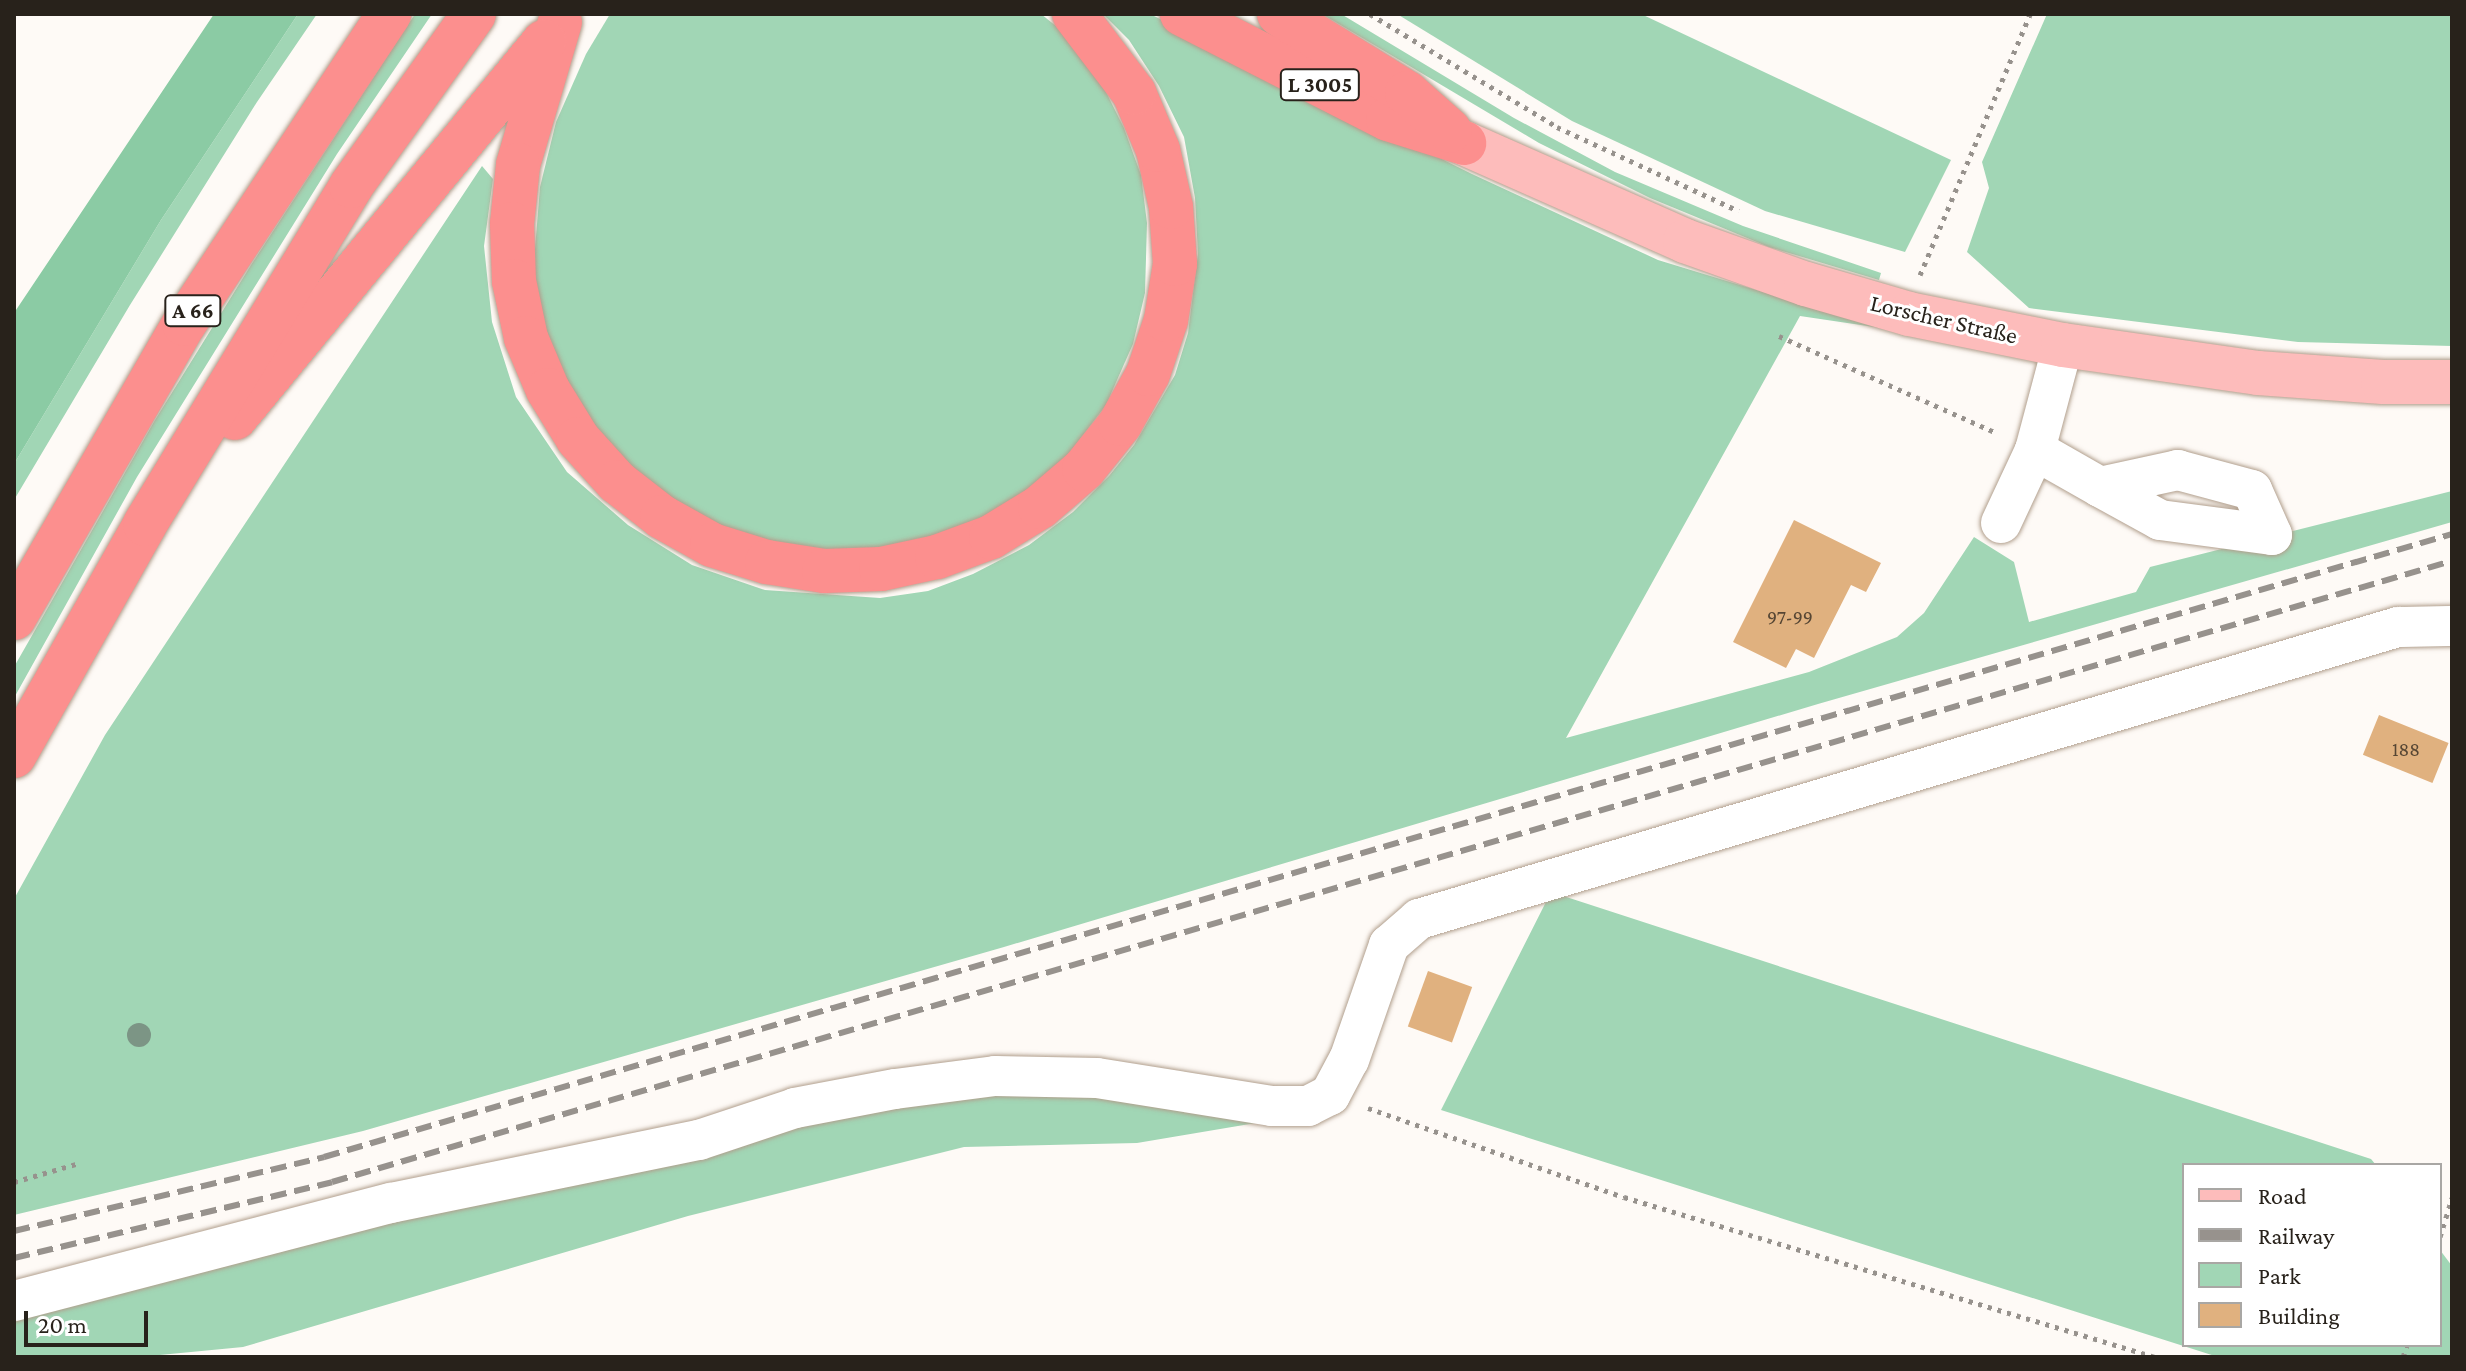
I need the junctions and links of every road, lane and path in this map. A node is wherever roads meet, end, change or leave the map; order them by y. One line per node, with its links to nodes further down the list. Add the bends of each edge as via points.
1 (389, 14): 19 (highway, A 66, via 184,324)
2 (474, 14): 18 (highway, A 66, via 351,186)
3 (1074, 14): 8 (highway, via 1134,93 1158,150 1171,207 1175,264 1166,320 1148,374 1120,424 1084,469 1040,507 991,537 937,557 881,569 824,571 767,562 712,545 662,517 617,482 578,439 548,390 526,338 514,281 512,224 518,165)
4 (1182, 14): 9 (highway, L 3005, via 1388,119)
5 (1279, 14): 9 (highway, L 3005, via 1407,93)
6 (1370, 14): 10 (path, via 1557,127)
7 (2030, 14): 11 (path, via 1922,270)
8 (563, 18): 18 (highway, via 328,309)
9 (1464, 143): 13 (main road, Lorscher Straße, via 1685,241 1806,284 1909,314)
10 (1741, 212)
11 (1906, 265)
12 (1779, 336): 15 (path)
13 (2063, 345): 14 (main road, Lorscher Straße, via 2258,373); 15 (lane)
14 (2452, 382)
15 (2035, 450): 16 (lane); 17 (lane)
16 (2100, 487)
17 (2001, 523)
18 (145, 524): 21 (highway, A 66)
19 (14, 618)
20 (2452, 626): 22 (lane, via 2398,627 1419,919 1389,945 1349,1060)
21 (14, 756)
22 (1330, 1095): 27 (lane, via 1308,1106 1272,1106 1097,1078 995,1076 895,1089 795,1108 699,1140 391,1203); 28 (path, via 1624,1197)
23 (76, 1164): 24 (path)
24 (14, 1182)
25 (2452, 1198): 26 (path)
26 (2442, 1230)
27 (14, 1301)
28 (2155, 1357)

